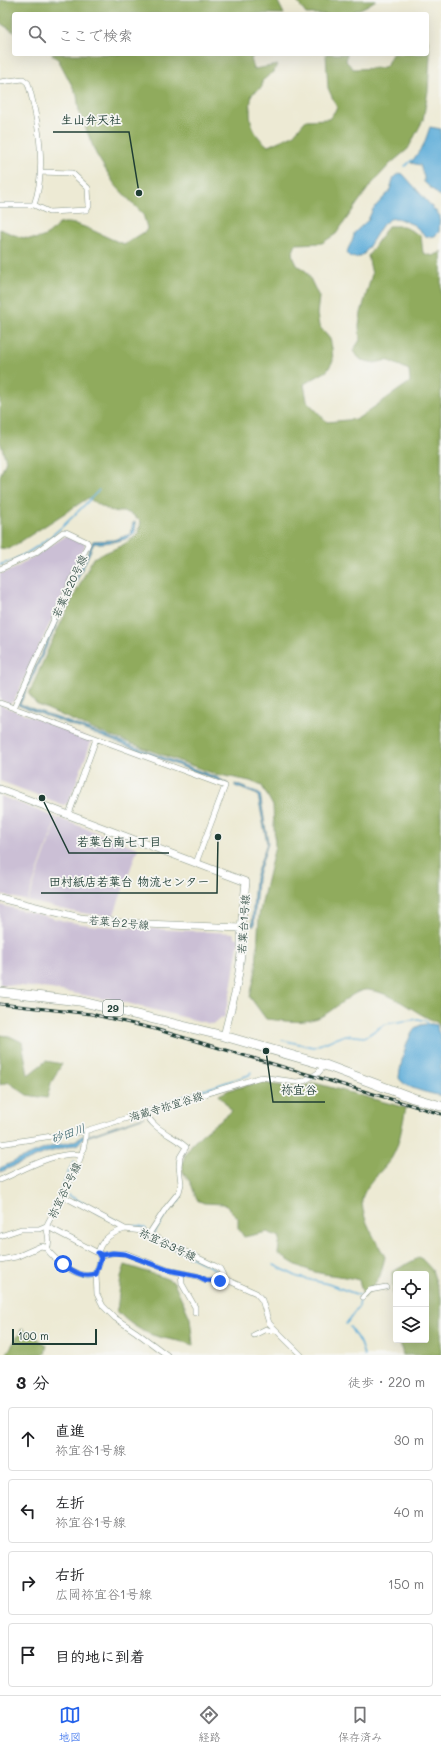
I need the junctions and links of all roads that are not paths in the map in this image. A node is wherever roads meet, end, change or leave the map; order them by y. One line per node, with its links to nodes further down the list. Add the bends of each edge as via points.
1 (0, 82): 2 (street, via 23,79 28,82 37,119)
2 (40, 172): 4 (street); 4 (street, via 72,173 88,188 89,206 87,210 49,212)
3 (0, 205): 4 (street)
4 (34, 205)
5 (0, 569): 7 (street, 若葉台20号線, via 35,553 63,532 88,544)
6 (0, 703): 7 (street)
7 (14, 708): 8 (street)
8 (96, 738): 10 (street); 11 (street, via 225,786)
9 (0, 789): 10 (street, 若葉台1号線)
10 (69, 814): 11 (street, 若葉台1号線)
11 (196, 862): 13 (street, 若葉台1号線, via 246,882)
12 (0, 898): 13 (street, 若葉台2号線, via 80,918 122,923)
13 (241, 928): 15 (street, 若葉台1号線, via 241,953 236,989)
14 (0, 992): 15 (highway, 29, via 80,1001)
15 (224, 1036): 16 (highway, 29)
16 (325, 1065): 17 (highway, 29); 18 (street, 海蔵寺祢宜谷線, via 304,1082 261,1077)
17 (441, 1106)
18 (146, 1113): 19 (street, 海蔵寺祢宜谷線); 26 (street, via 149,1120 186,1147 179,1162 179,1192)
19 (85, 1131): 20 (street, 海蔵寺祢宜谷線); 21 (street, 祢宜谷2号線, via 86,1143)
20 (0, 1144)
21 (81, 1155): 22 (street, via 54,1158); 23 (street, 祢宜谷2号線)
22 (0, 1180)
23 (62, 1196): 24 (street, 祢宜谷2号線); 25 (street, 祢宜谷3号線)
24 (46, 1226): 27 (street, via 39,1229 21,1229); 28 (street, 祢宜谷2号線, via 49,1243); 29 (street)
25 (125, 1229): 26 (street, 祢宜谷3号線, via 137,1229); 29 (street, via 103,1240)
26 (149, 1234): 33 (street, 祢宜谷3号線, via 216,1266)
27 (0, 1236)
28 (47, 1249): 30 (street, via 40,1246); 32 (street, via 76,1273 88,1276)
29 (98, 1253): 31 (street, via 125,1254); 32 (street, via 101,1258)
30 (0, 1260)
31 (181, 1273): 33 (street, via 206,1280); 36 (street, via 182,1284 195,1307)
32 (96, 1274): 39 (street, via 97,1294 103,1306)
33 (225, 1279): 37 (street, via 256,1292)
34 (386, 1287): 35 (street, via 370,1290)
35 (363, 1297)
36 (195, 1313)
37 (274, 1329): 38 (street, via 267,1329); 40 (street)
38 (254, 1335)
39 (163, 1354)
40 (301, 1355)

